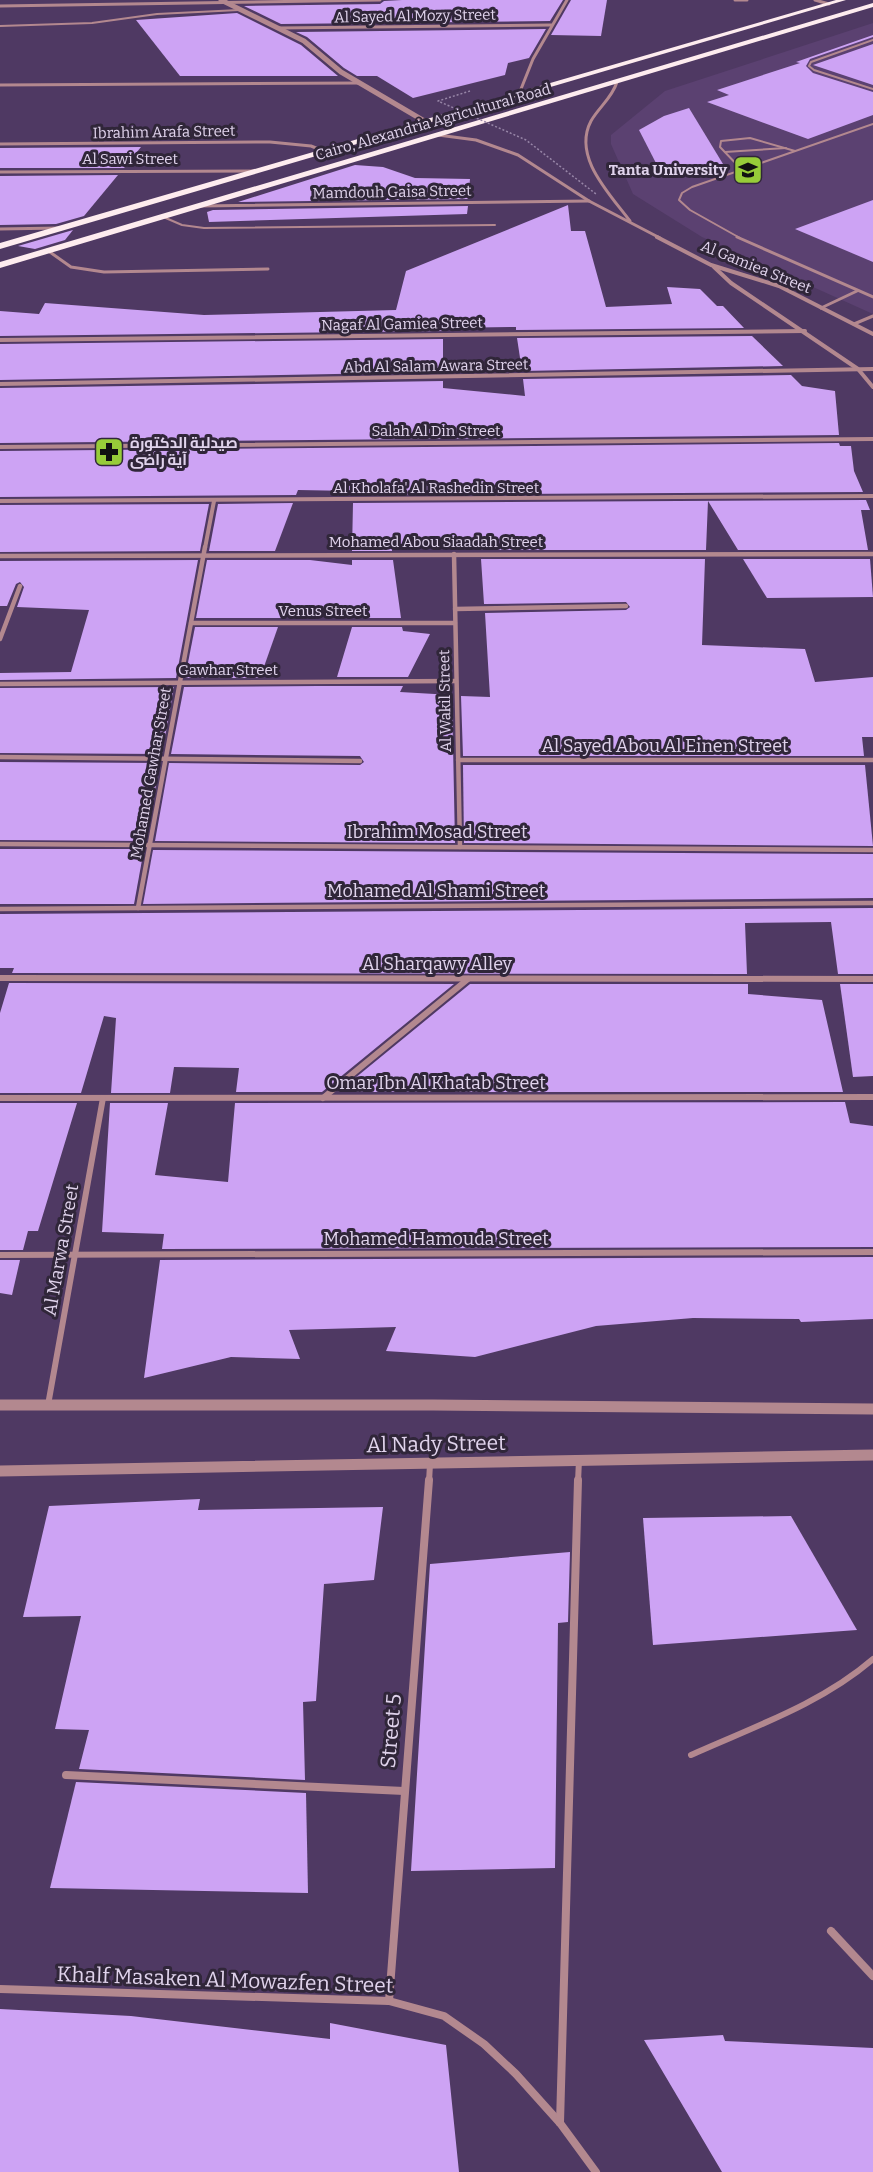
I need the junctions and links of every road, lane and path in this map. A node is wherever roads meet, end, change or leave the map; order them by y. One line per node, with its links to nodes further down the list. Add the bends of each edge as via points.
1 (221, 0): 9 (street)
2 (380, 0): 9 (street)
3 (567, 0): 14 (street)
4 (735, 0): 5 (street)
5 (747, 0)
6 (815, 0): 10 (street)
7 (843, 0): 10 (highway, Cairo, Alexandria Agricultural Road)
8 (857, 3): 12 (highway)
9 (229, 4): 11 (street); 13 (street)
10 (829, 4): 23 (highway, Cairo, Alexandria Agricultural Road)
11 (0, 6)
12 (871, 6): 18 (highway, Cairo, Alexandria Agricultural Road)
13 (239, 10): 15 (lane, via 157,14 92,23); 16 (street)
14 (551, 25): 16 (street, Al Sayed Al Mozy Street); 23 (street)
15 (0, 26)
16 (278, 28): 19 (street, via 304,41)
17 (873, 40): 21 (lane, via 809,66)
18 (617, 82): 26 (highway, Cairo, Alexandria Agricultural Road); 39 (street, Al Gamiea Street, via 609,102 589,124 586,149 598,178)
19 (360, 83): 20 (street); 24 (street)
20 (0, 85)
21 (873, 89)
22 (470, 92): 35 (path, bridge, via 438,101 526,140)
23 (519, 94): 24 (highway, Cairo, Alexandria Agricultural Road)
24 (426, 122): 30 (highway, Cairo, Alexandria Agricultural Road)
25 (873, 124): 29 (lane)
26 (438, 135): 36 (street, Al Gamiea Street, via 476,140 512,152); 37 (highway, Cairo, Alexandria Agricultural Road)
27 (0, 144): 30 (street, Ibrahim Arafa Street, via 270,141)
28 (788, 148): 29 (lane); 31 (lane); 31 (lane, via 744,136 719,143)
29 (795, 151): 32 (lane)
30 (326, 152): 33 (highway, Cairo, Alexandria Agricultural Road)
31 (725, 152): 32 (lane)
32 (742, 170): 48 (lane, via 686,190 679,200 715,225)
33 (260, 171): 34 (street, Al Sawi Street); 41 (highway, Cairo, Alexandria Agricultural Road)
34 (0, 172)
35 (596, 194)
36 (589, 201): 37 (street, Mamdouh Gaisa Street); 39 (street, Al Gamiea Street)
37 (195, 206): 38 (highway, Cairo, Alexandria Agricultural Road)
38 (161, 216): 40 (lane, via 182,225 204,228); 44 (highway, Cairo, Alexandria Agricultural Road)
39 (631, 221): 46 (street, Al Gamiea Street)
40 (495, 225)
41 (63, 228): 42 (street); 43 (highway, Cairo, Alexandria Agricultural Road)
42 (0, 229)
43 (0, 246)
44 (47, 250): 45 (highway, Cairo, Alexandria Agricultural Road); 47 (lane, via 71,267 98,272)
45 (0, 265)
46 (711, 265): 50 (street, Al Gamiea Street, via 779,286); 53 (street)
47 (268, 269)
48 (857, 291): 49 (lane); 50 (lane)
49 (873, 297)
50 (821, 308): 52 (street, Al Gamiea Street)
51 (873, 316): 52 (lane)
52 (854, 324): 54 (street, Al Gamiea Street)
53 (805, 331): 55 (street, Nagaf Al Gamiea Street); 56 (street)
54 (873, 334)
55 (0, 340)
56 (858, 369): 57 (street, Abd Al Salam Awara Street); 58 (street, Abd Al Salam Awara Street); 59 (street)
57 (873, 369)
58 (0, 384)
59 (873, 387)
60 (873, 439): 61 (street, Salah Al Din Street)
61 (0, 447)
62 (873, 496): 64 (street, Al Kholafa' Al Rashedin Street)
63 (0, 501): 64 (street, Al Kholafa' Al Rashedin Street)
64 (214, 501): 66 (street, Mohamed Gawhar Street)
65 (873, 554): 67 (street, Mohamed Abou Siaadah Street)
66 (204, 555): 67 (street, Mohamed Abou Siaadah Street); 68 (street, Mohamed Abou Siaadah Street); 72 (street, Mohamed Gawhar Street)
67 (453, 555): 71 (street, Al Wakil Street)
68 (0, 556)
69 (20, 586): 74 (street)
70 (626, 606): 71 (street)
71 (455, 609): 73 (street, Al Wakil Street)
72 (191, 623): 73 (street, Venus Street); 76 (street, Mohamed Gawhar Street)
73 (455, 623): 75 (street, Al Wakil Street)
74 (0, 639)
75 (456, 681): 76 (street, Gawhar Street); 80 (street, Al Wakil Street)
76 (180, 682): 77 (street, Gawhar Street); 79 (street, Mohamed Gawhar Street)
77 (0, 684)
78 (0, 757): 79 (street)
79 (166, 759): 82 (street); 84 (street, Mohamed Gawhar Street)
80 (458, 760): 81 (street, Al Sayed Abou Al Einen Street); 85 (street, Al Wakil Street)
81 (873, 760)
82 (360, 761)
83 (0, 844): 84 (street, Ibrahim Mosad Street)
84 (150, 845): 85 (street, Ibrahim Mosad Street); 88 (street, Mohamed Gawhar Street)
85 (460, 847): 86 (street, Ibrahim Mosad Street)
86 (873, 849)
87 (873, 903): 88 (street, Mohamed Al Shami Street)
88 (138, 908): 89 (street, Mohamed Al Shami Street)
89 (0, 909)
90 (0, 978): 91 (street, Al Sharqawy Alley)
91 (469, 979): 92 (street, Al Sharqawy Alley); 96 (street)
92 (873, 979)
93 (873, 1097): 96 (street, Omar Ibn Al Khatab Street)
94 (0, 1098): 95 (street, Omar Ibn Al Khatab Street)
95 (103, 1098): 96 (street, Omar Ibn Al Khatab Street); 99 (street, Al Marwa Street)
96 (322, 1098)
97 (873, 1252): 99 (street, Mohamed Hamouda Street)
98 (0, 1255): 99 (street, Mohamed Hamouda Street)
99 (75, 1255): 101 (street, Al Marwa Street)
100 (0, 1405): 101 (street, Al Nady Street)
101 (48, 1407): 102 (street, Al Nady Street)
102 (873, 1409)
103 (873, 1455): 104 (street, Al Nady Street)
104 (579, 1460): 105 (street, Al Nady Street); 115 (street)
105 (430, 1464): 106 (street, Al Nady Street); 110 (street, Street 5)
106 (0, 1471)
107 (873, 1659): 108 (lane, via 828,1692)
108 (692, 1755)
109 (66, 1775): 110 (street)
110 (404, 1791): 114 (street, Street 5)
111 (831, 1931): 112 (street)
112 (873, 1976)
113 (0, 1989): 114 (street, Khalf Masaken Al Mowazfen Street)
114 (389, 2001): 115 (street, Khalf Masaken Al Mowazfen Street, via 444,2016 484,2044)
115 (560, 2123): 116 (street, Khalf Masaken Al Mowazfen Street)
116 (596, 2172)

